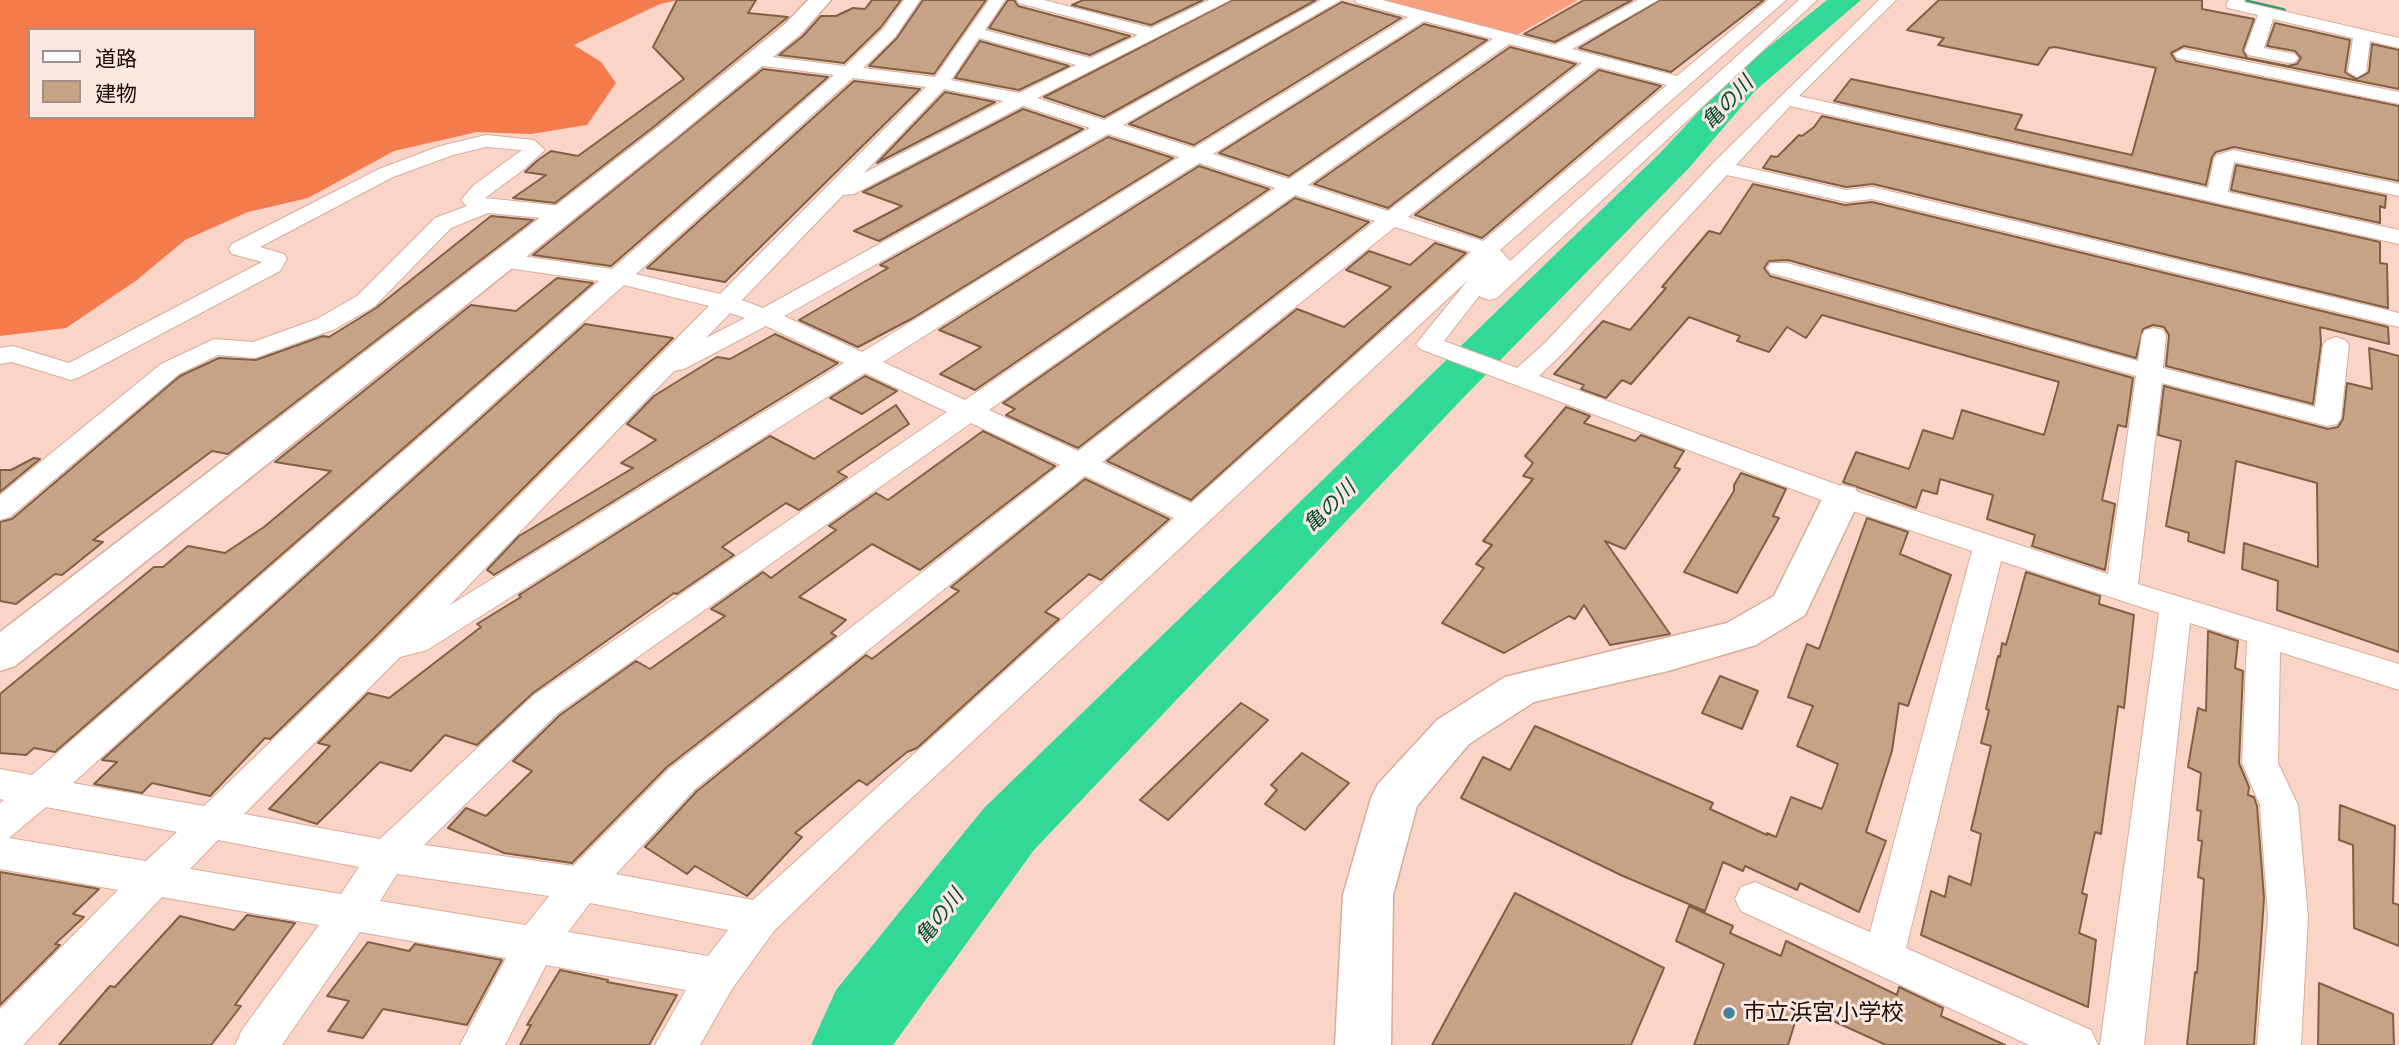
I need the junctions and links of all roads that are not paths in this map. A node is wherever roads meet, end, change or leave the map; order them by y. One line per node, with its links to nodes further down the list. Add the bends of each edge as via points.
1 (820, 0): 23 (street)
2 (912, 0): 26 (street, via 889,33)
3 (997, 0): 16 (street)
4 (1025, 0): 17 (street)
5 (1184, 0): 13 (street)
6 (1333, 0): 34 (street)
7 (1363, 0): 15 (street)
8 (1650, 0): 21 (street)
9 (1777, 0): 29 (street)
10 (1809, 0): 50 (street, via 1480,301)
11 (1888, 0): 33 (street)
12 (2237, 1): 14 (street, via 2234,5)
13 (1216, 3): 17 (street)
14 (2267, 12): 18 (street); 27 (street, via 2254,51)
15 (1422, 15): 19 (street); 35 (street)
16 (975, 32): 25 (street); 30 (street)
17 (1154, 34): 25 (street)
18 (2362, 35): 20 (street); 27 (street)
19 (1506, 38): 21 (street); 37 (street)
20 (2399, 43)
21 (1556, 51): 24 (street)
22 (2183, 54): 31 (street)
23 (756, 60): 26 (street); 42 (street)
24 (1595, 61): 29 (street); 43 (street)
25 (1092, 64): 32 (street)
26 (850, 71): 30 (street); 48 (street)
27 (2357, 72): 28 (street)
28 (2399, 80)
29 (1678, 82): 45 (street)
30 (940, 83): 32 (street); 39 (street)
31 (2399, 98)
32 (1021, 99): 34 (street); 39 (street, via 849,190)
33 (1786, 99): 36 (street); 40 (street)
34 (1106, 127): 35 (street); 51 (street)
35 (1196, 156): 37 (street); 56 (street)
36 (1720, 167): 52 (street, via 1846,196 1872,193); 59 (street, via 1555,346)
37 (1291, 186): 43 (street); 60 (street)
38 (2399, 190): 40 (street, via 2233,156 2224,159)
39 (833, 193): 49 (street)
40 (2217, 196): 44 (street)
41 (486, 206): 42 (street); 55 (street, via 472,200 535,150 527,144 486,141 386,173 240,249 276,259 272,267 71,372 13,354); 63 (street, via 443,223 366,301 326,324 256,350 214,347 170,369)
42 (562, 213): 46 (street)
43 (1392, 219): 45 (street); 61 (street)
44 (2399, 237)
45 (1488, 250): 50 (street, via 1498,261); 64 (street)
46 (500, 260): 48 (street); 70 (street)
47 (1779, 268): 58 (street)
48 (620, 277): 49 (street); 73 (street)
49 (724, 302): 51 (street); 57 (street)
50 (1459, 304): 59 (street, via 1429,344)
51 (765, 317): 56 (street); 57 (street)
52 (2399, 320)
53 (2154, 335): 58 (street)
54 (2336, 345): 58 (street, via 2327,418)
55 (0, 356)
56 (863, 363): 60 (street); 69 (street, via 415,642)
57 (663, 368): 69 (street)
58 (2150, 372): 66 (street)
59 (1512, 376): 62 (street)
60 (966, 411): 61 (street); 77 (street, via 546,704)
61 (1080, 463): 64 (street); 79 (street, via 682,779)
62 (1842, 497): 65 (street); 90 (street, via 1790,605 1741,634 1521,689 1453,732 1395,798 1368,895)
63 (0, 510)
64 (1196, 517): 82 (street)
65 (1989, 546): 66 (street); 84 (street)
66 (2122, 590): 67 (street)
67 (2176, 607): 68 (street); 92 (street)
68 (2264, 635): 71 (street); 93 (street, via 2260,763 2279,805 2288,917)
69 (384, 653): 74 (street)
70 (0, 655)
71 (2399, 677)
72 (0, 784): 73 (street)
73 (37, 791): 74 (street); 75 (street)
74 (210, 825): 77 (street); 78 (street)
75 (0, 826)
76 (0, 853): 78 (street)
77 (387, 856): 79 (street); 81 (street)
78 (154, 879): 81 (street); 86 (street)
79 (581, 884): 82 (street); 83 (street)
80 (1755, 899): 84 (street)
81 (351, 913): 83 (street); 87 (street)
82 (760, 919): 85 (street)
83 (535, 945): 85 (street); 88 (street)
84 (1884, 956): 91 (street)
85 (717, 976): 89 (street)
86 (0, 1039)
87 (257, 1045)
88 (482, 1045)
89 (677, 1045)
90 (1363, 1045)
91 (2076, 1045)
92 (2122, 1045)
93 (2279, 1045)

